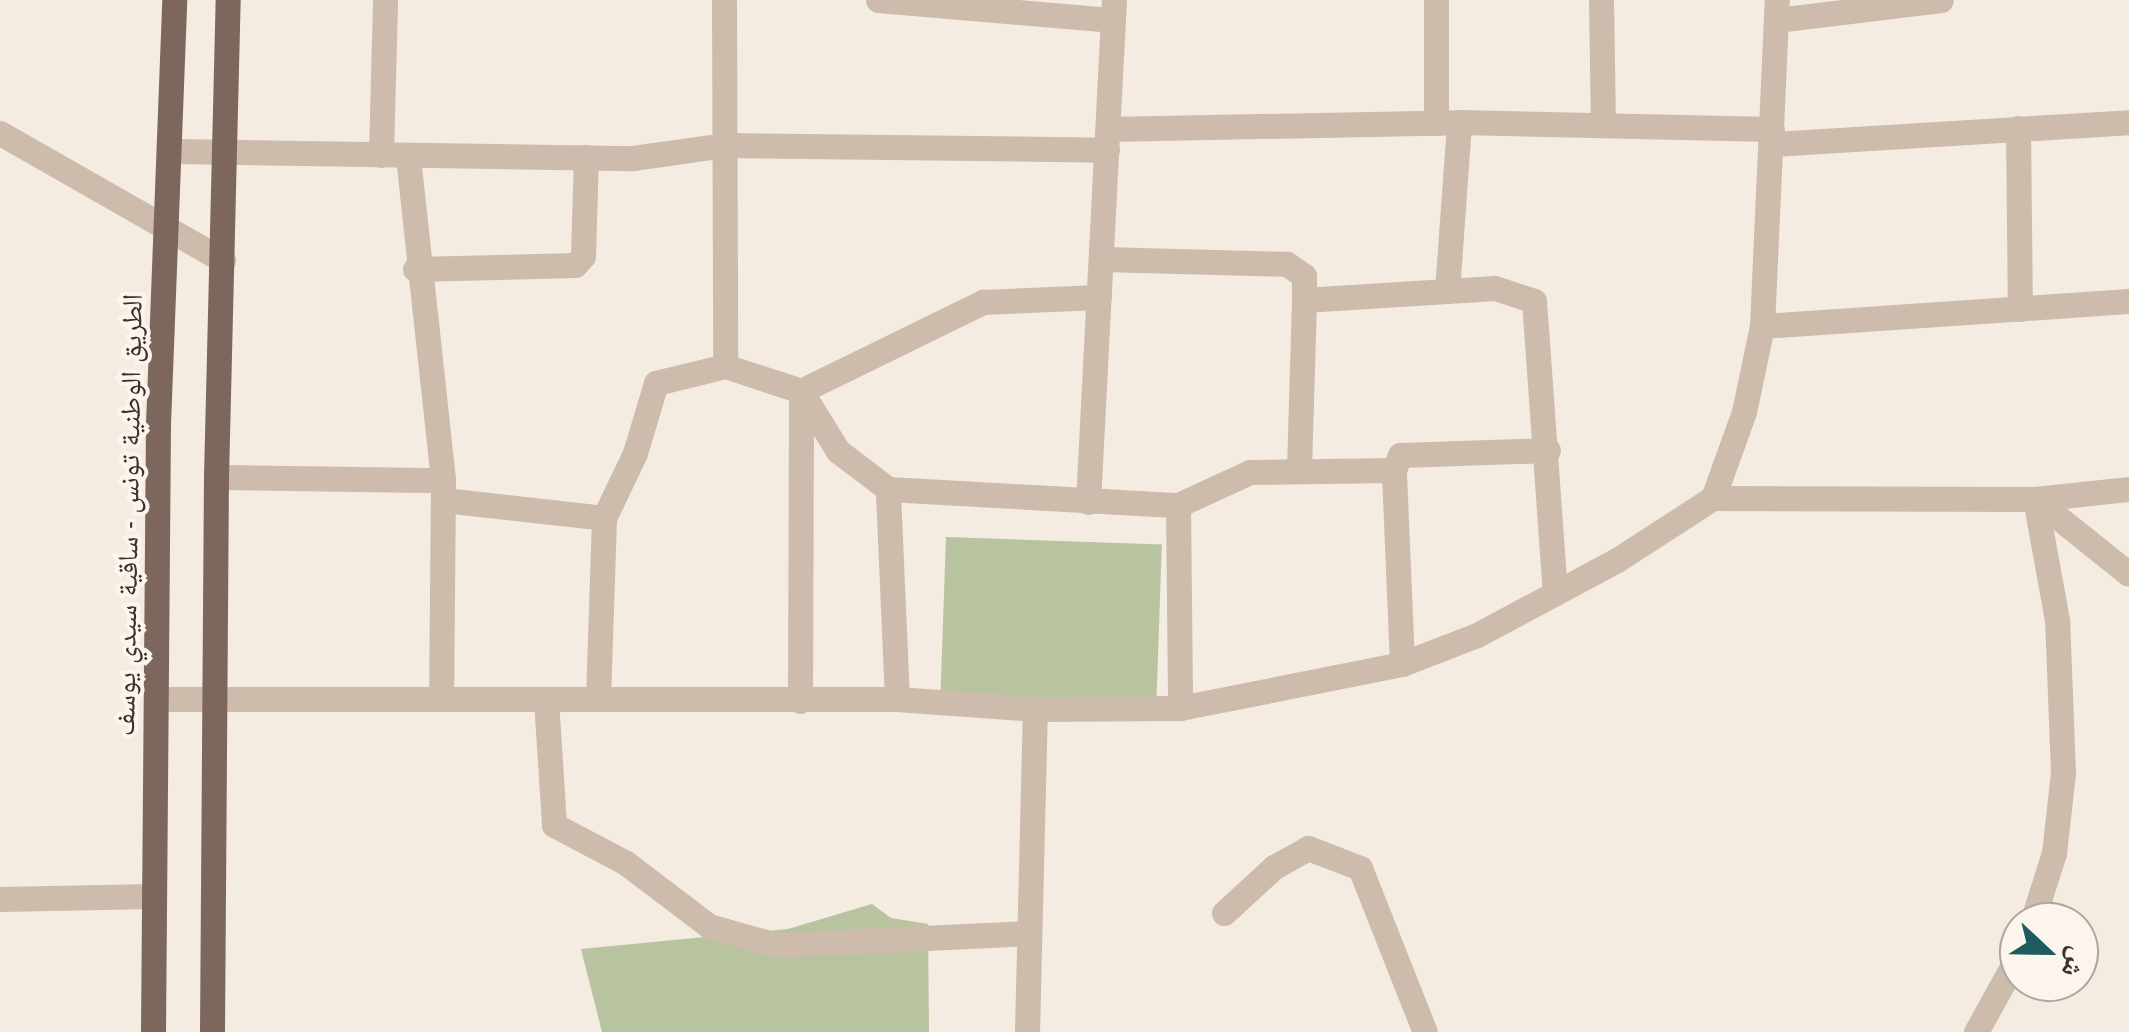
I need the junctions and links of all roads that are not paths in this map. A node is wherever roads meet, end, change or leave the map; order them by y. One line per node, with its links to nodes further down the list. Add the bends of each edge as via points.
1 (174, 0): 19 (main road, الطريق الوطنية تونس - ساقية سيدي يوسف)
2 (228, 0): 20 (main road)
3 (384, 0): 21 (street)
4 (724, 0): 18 (street)
5 (878, 0): 9 (street)
6 (1436, 0): 11 (street)
7 (1601, 0): 13 (street)
8 (1939, 0): 10 (street)
9 (1114, 10): 17 (street)
10 (1776, 10): 16 (street)
11 (1447, 122): 13 (street); 17 (street); 28 (street)
12 (2129, 122): 14 (street)
13 (1603, 125): 16 (street)
14 (2018, 128): 16 (street); 32 (street)
15 (0, 133): 24 (street)
16 (1772, 136): 33 (street)
17 (1108, 139): 18 (street); 25 (street)
18 (724, 145): 22 (street, via 633,158); 34 (street)
19 (172, 152): 20 (street); 24 (main road, الطريق الوطنية تونس - ساقية سيدي يوسف)
20 (225, 155): 21 (street); 26 (main road)
21 (381, 155): 23 (street)
22 (586, 156): 23 (street); 27 (street, via 583,256 575,265)
23 (408, 158): 27 (street)
24 (165, 232): 26 (street); 53 (main road, الطريق الوطنية تونس - ساقية سيدي يوسف)
25 (1102, 258): 29 (street); 30 (street, via 1288,264 1304,276)
26 (223, 260): 39 (main road)
27 (416, 269): 42 (street)
28 (1447, 291): 30 (street); 36 (street, via 1495,288 1534,300)
29 (1099, 297): 35 (street, via 983,302); 45 (street)
30 (1304, 300): 37 (street)
31 (2129, 300): 32 (street)
32 (2020, 310): 33 (street)
33 (1762, 326): 43 (street, via 1744,412)
34 (725, 366): 35 (street); 47 (street, via 656,384)
35 (801, 391): 41 (street, via 838,452); 57 (street)
36 (1548, 450): 38 (street, via 1404,452); 49 (street)
37 (1299, 469): 38 (street); 46 (street, via 1234,476)
38 (1394, 470): 50 (street)
39 (216, 476): 42 (street); 51 (main road)
40 (2129, 488): 44 (street)
41 (888, 489): 45 (street); 56 (street)
42 (443, 490): 47 (street); 52 (street)
43 (1713, 498): 44 (street); 49 (street)
44 (2035, 500): 48 (street); 62 (street, via 2057,620 2063,755 2054,853)
45 (1088, 502): 46 (street)
46 (1178, 505): 58 (street)
47 (604, 518): 54 (street)
48 (2129, 574)
49 (1555, 593): 50 (street)
50 (1402, 664): 58 (street)
51 (214, 697): 52 (street); 53 (street); 67 (main road)
52 (441, 697): 55 (street)
53 (156, 699): 60 (main road, الطريق الوطنية تونس - ساقية سيدي يوسف)
54 (598, 699): 55 (street); 57 (street)
55 (546, 700): 64 (street, via 554,825 626,863 709,926 776,945)
56 (896, 700): 57 (street); 59 (street)
57 (800, 701)
58 (1180, 708): 59 (street)
59 (1036, 709): 64 (street)
60 (153, 896): 61 (street); 66 (main road, الطريق الوطنية تونس - ساقية سيدي يوسف)
61 (0, 900)
62 (2038, 902)
63 (1224, 912): 69 (street, via 1274,867 1308,848 1360,868)
64 (1028, 933): 68 (street)
65 (1999, 991): 70 (street)
66 (153, 1032)
67 (212, 1032)
68 (1026, 1032)
69 (1424, 1032)
70 (1977, 1032)

